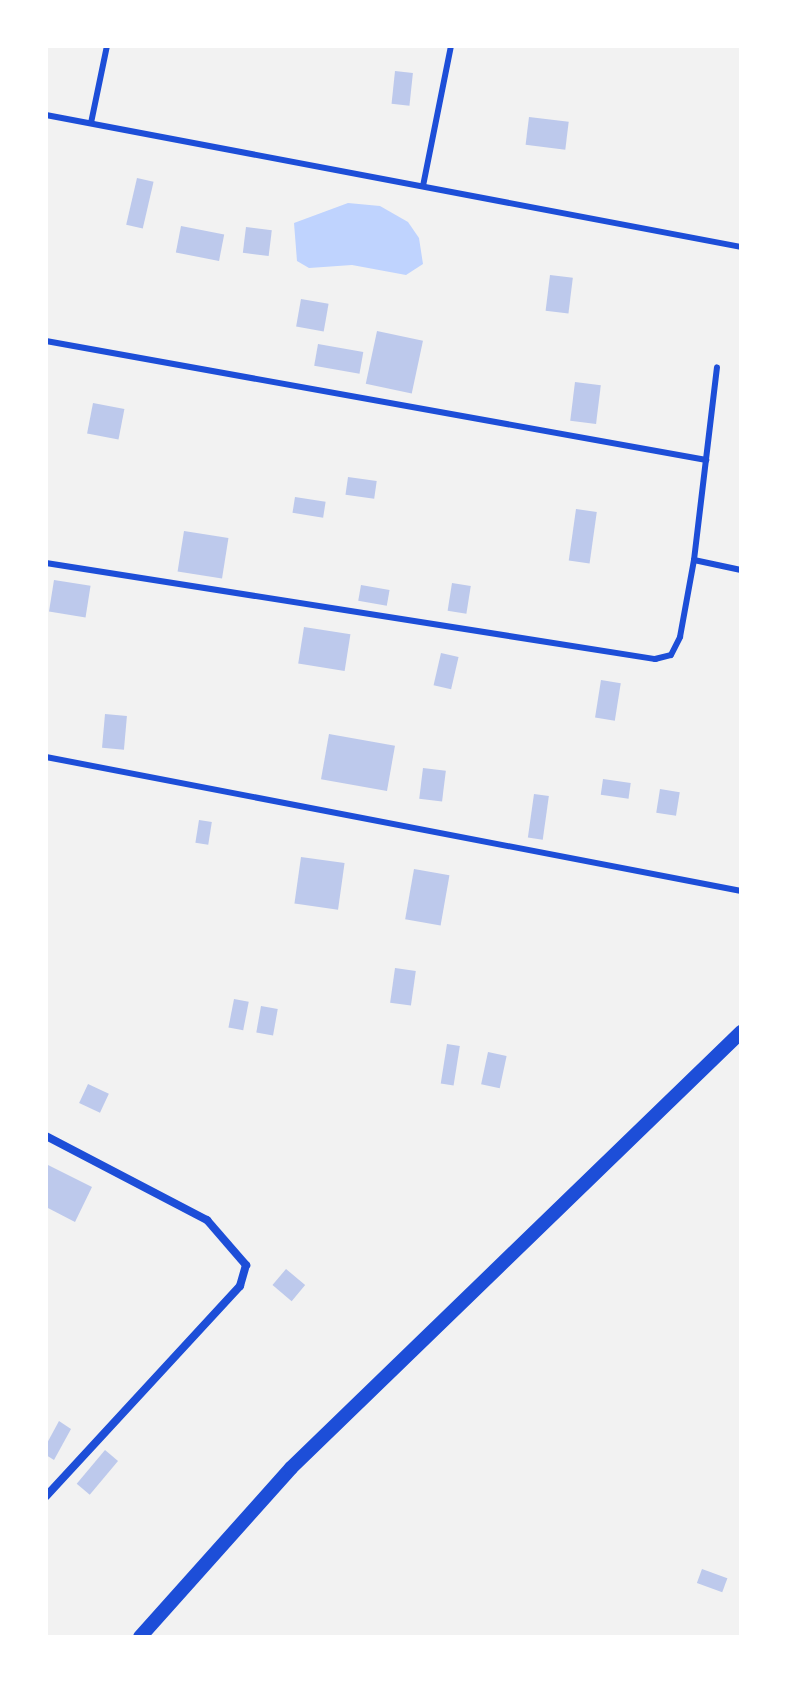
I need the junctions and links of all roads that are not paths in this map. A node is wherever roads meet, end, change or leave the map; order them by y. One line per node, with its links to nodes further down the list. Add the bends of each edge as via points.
1 (107, 46): 4 (lane)
2 (451, 46): 5 (lane)
3 (46, 115): 4 (lane)
4 (91, 123): 5 (lane)
5 (423, 186): 6 (lane)
6 (741, 247)
7 (46, 341): 9 (lane)
8 (717, 367): 9 (lane)
9 (706, 460): 10 (lane)
10 (694, 560): 11 (lane, via 680,637 671,655 655,659); 12 (lane)
11 (46, 563)
12 (741, 570)
13 (46, 757): 14 (lane)
14 (741, 891)
15 (741, 1032): 18 (street, via 291,1468)
16 (46, 1136): 17 (street, via 207,1220 246,1265 240,1286)
17 (46, 1496)
18 (140, 1637)

